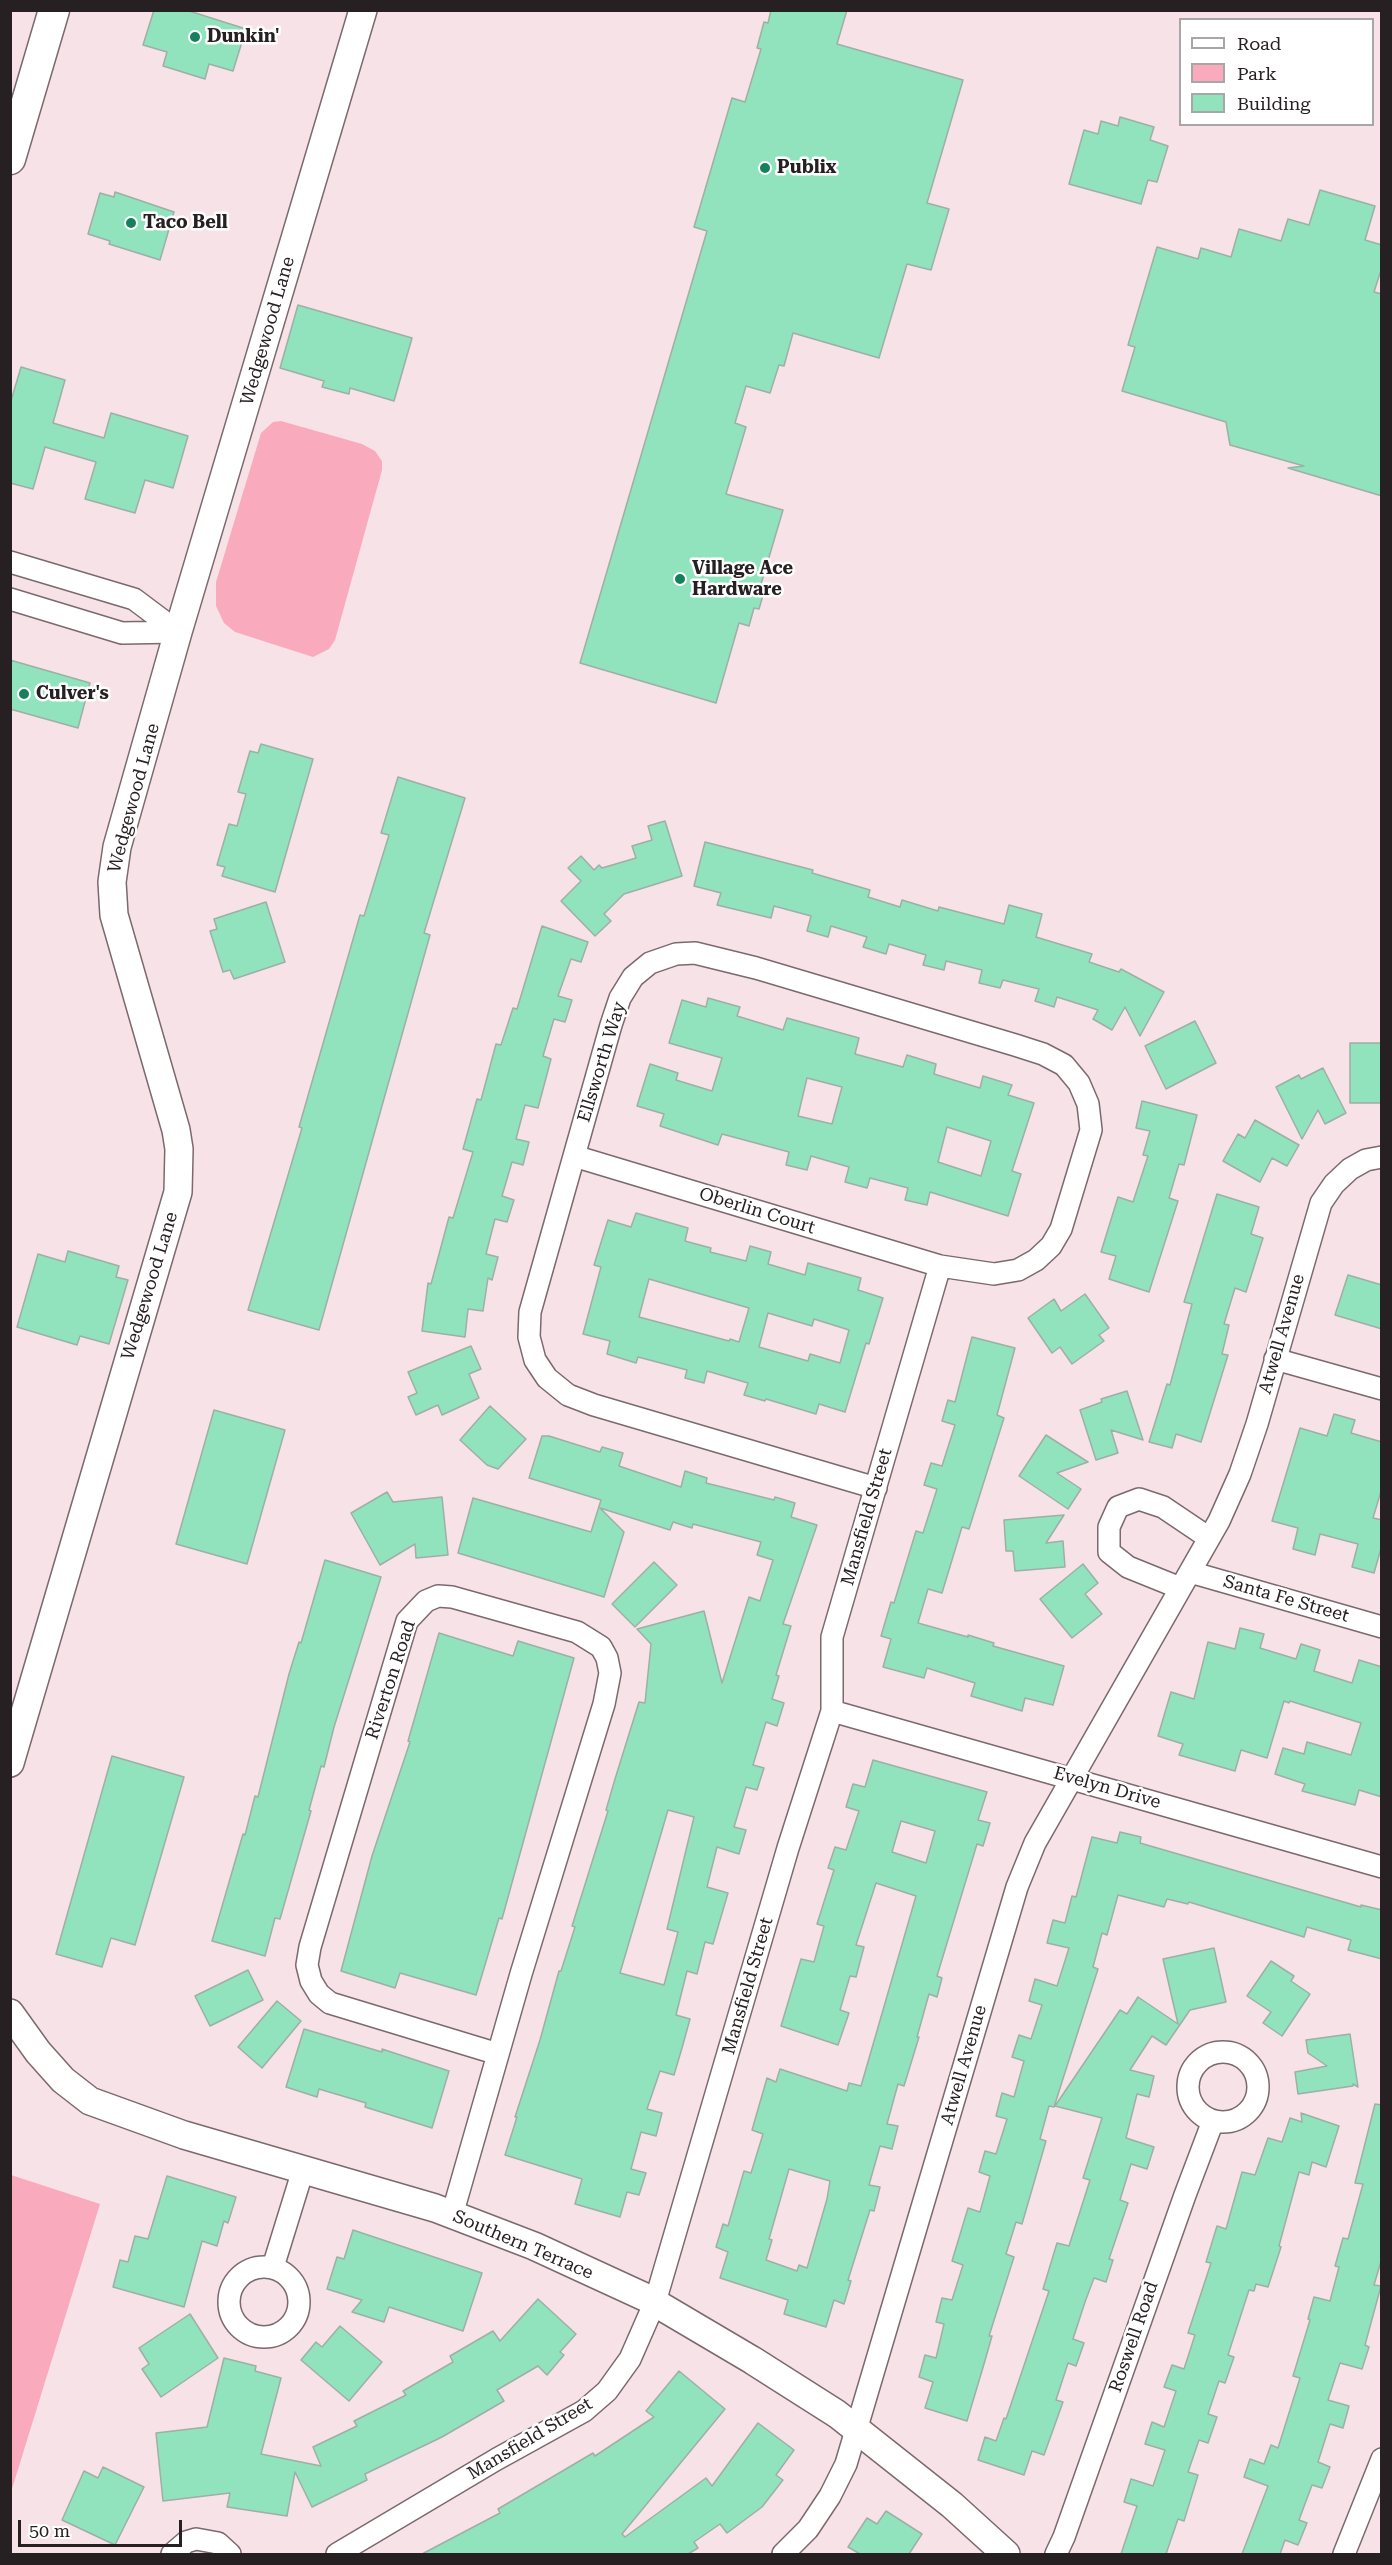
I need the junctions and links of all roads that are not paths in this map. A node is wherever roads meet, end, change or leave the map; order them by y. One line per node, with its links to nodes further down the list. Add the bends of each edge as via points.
1 (54, 10): 3 (main road)
2 (363, 10): 6 (street, Wedgewood Lane)
3 (10, 159)
4 (10, 562): 6 (street, via 134,599)
5 (10, 599): 6 (street, via 122,633)
6 (178, 632): 17 (street, Wedgewood Lane, via 117,847 112,882 121,943 176,1130 178,1192)
7 (574, 1156): 9 (street, Oberlin Court); 9 (street, Ellsworth Way, via 620,998 633,977 650,963 676,954 695,954 756,968 1015,1045 1064,1065 1079,1083 1088,1104 1091,1130 1061,1229 1051,1246 1018,1270 994,1274); 12 (street, Ellsworth Way, via 530,1312 529,1337 535,1360 547,1377 568,1395 594,1406)
8 (1382, 1157): 10 (street, Atwell Avenue, via 1350,1169 1321,1203)
9 (940, 1266): 12 (street, Mansfield Street)
10 (1275, 1359): 11 (street); 13 (street, Atwell Avenue, via 1240,1474)
11 (1382, 1389)
12 (876, 1488): 16 (street, Mansfield Street, via 832,1637)
13 (1209, 1538): 14 (street, Atwell Avenue); 14 (street, via 1163,1507 1138,1499 1118,1507 1109,1527 1109,1552 1128,1567)
14 (1185, 1580): 15 (street, Santa Fe Street); 18 (street, Atwell Avenue)
15 (1382, 1627)
16 (832, 1711): 18 (street, Evelyn Drive); 26 (street, Mansfield Street)
17 (10, 1763)
18 (1070, 1778): 19 (street, Evelyn Drive); 27 (street, Atwell Avenue, via 1035,1843 1017,1887)
19 (1382, 1868)
20 (10, 2013): 23 (street, Southern Terrace, via 63,2080 90,2101)
21 (498, 2054): 21 (street, Riverton Road, via 610,1673 601,1647 577,1632 438,1596 426,1601 407,1621 307,1965 315,1988 330,2003); 24 (street, Riverton Road)
22 (1213, 2121): 34 (street, Roswell Road)
23 (303, 2170): 24 (street, Southern Terrace); 25 (street)
24 (452, 2215): 26 (street, Southern Terrace, via 534,2246)
25 (273, 2267)
26 (655, 2302): 27 (street, Southern Terrace); 31 (street, Mansfield Street, via 630,2359 607,2391 584,2411)
27 (857, 2429): 32 (street, Atwell Avenue, via 830,2496 808,2529); 33 (street, Southern Terrace)
28 (1382, 2459): 35 (street)
29 (172, 2554): 30 (street, via 186,2542 208,2539)
30 (230, 2554)
31 (337, 2554)
32 (783, 2554)
33 (1006, 2554)
34 (1056, 2554)
35 (1344, 2554)

